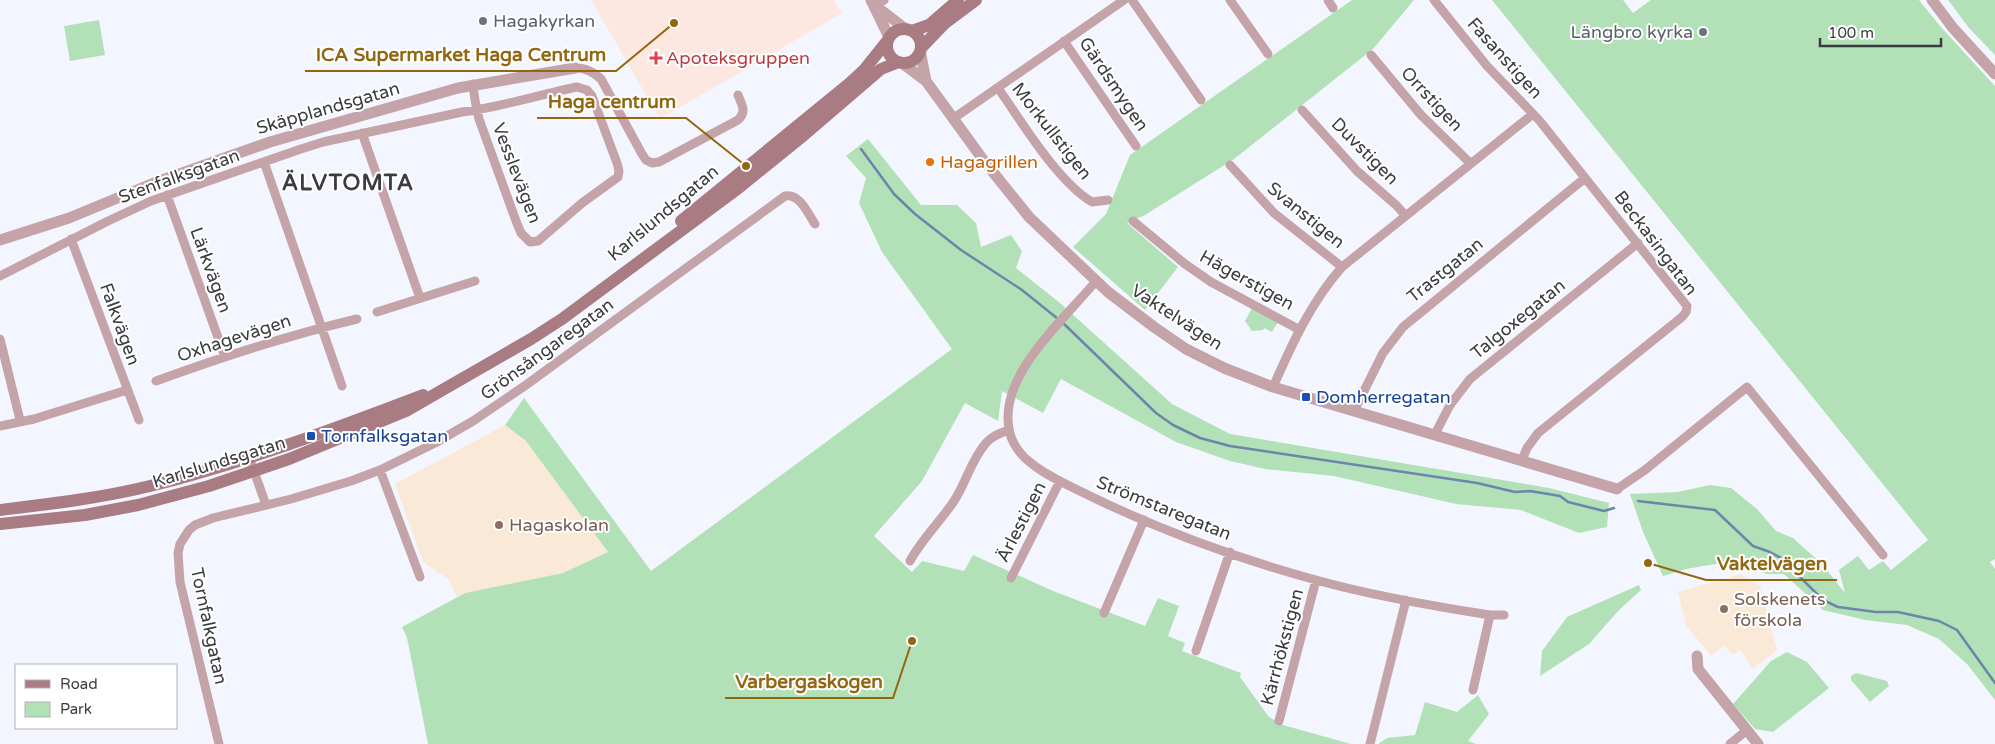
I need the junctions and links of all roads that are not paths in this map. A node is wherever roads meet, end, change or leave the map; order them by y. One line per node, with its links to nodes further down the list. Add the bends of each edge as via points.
1 (958, 0): 11 (main road, via 929,25)
2 (976, 0): 14 (main road, via 944,24)
3 (1124, 0): 13 (street)
4 (1132, 0): 25 (street)
5 (1230, 0): 15 (street)
6 (1328, 0): 10 (street)
7 (1434, 0): 28 (street, Fasanstigen, via 1487,66)
8 (1932, 0): 19 (street)
9 (877, 2): 11 (street); 12 (street)
10 (1334, 8)
11 (909, 30): 12 (main road, via 895,32); 14 (main road, via 919,38)
12 (889, 39): 17 (main road, via 889,54); 48 (main road, Karlslundsgatan, via 850,83)
13 (1064, 41): 23 (street); 31 (street, Gärdsmygen)
14 (920, 49): 17 (main road, via 912,61); 20 (street, Vaktelvägen)
15 (1268, 54)
16 (1371, 55): 33 (street, Orrstigen, via 1421,116)
17 (900, 63): 20 (street, Vaktelvägen); 48 (main road, Karlslundsgatan, via 881,69 771,162)
18 (575, 68): 21 (street, Skäpplandsgatan); 24 (street, Skäpplandsgatan, via 593,72 601,79 642,154 652,163 738,120 744,111)
19 (1995, 74)
20 (926, 80): 29 (street, Vaktelvägen)
21 (472, 84): 26 (street, Vesslevägen); 42 (street, Skäpplandsgatan, via 270,142 154,183 69,218)
22 (583, 88): 26 (street, Stenfalksgatan); 26 (street, Vesslevägen, via 592,96 617,163 618,177 534,242 525,238 516,221)
23 (998, 88): 29 (street); 37 (street, Morkullstigen, via 1032,137 1081,196 1092,202)
24 (738, 95)
25 (1201, 100)
26 (476, 110): 30 (street, Stenfalksgatan)
27 (1302, 110): 38 (street, Duvstigen, via 1357,171)
28 (1533, 114): 33 (street); 35 (street, Beckasingatan)
29 (954, 118): 47 (street, Vaktelvägen, via 1023,210)
30 (362, 133): 32 (street, Stenfalksgatan); 49 (street)
31 (1136, 146)
32 (264, 162): 36 (street, Stenfalksgatan); 52 (street)
33 (1470, 163): 38 (street)
34 (1230, 166): 44 (street, Svanstigen, via 1274,213)
35 (1585, 178): 43 (street, Beckasingatan); 61 (street, Trastgatan, via 1403,327 1383,353)
36 (167, 195): 41 (street, Stenfalksgatan); 55 (street, Lärkvägen)
37 (1108, 200)
38 (1405, 215): 44 (street)
39 (1133, 221): 53 (street, Hägerstigen, via 1210,282)
40 (816, 224): 69 (street, Grönsångaregatan, via 795,197 784,196 491,410)
41 (71, 239): 45 (street, Stenfalksgatan); 60 (street, Falkvägen)
42 (0, 240)
43 (1638, 243): 66 (street, Talgoxegatan, via 1470,379 1450,405); 68 (street, Beckasingatan, via 1684,301 1686,312 1543,429 1530,442)
44 (1342, 267): 53 (street, via 1320,294)
45 (0, 276)
46 (475, 281): 49 (street)
47 (1096, 281): 59 (street, Vaktelvägen, via 1186,348 1224,368); 65 (street, Strömstaregatan, via 1032,355 1015,383 1008,410)
48 (594, 294): 56 (main road, Karlslundsgatan, via 531,339)
49 (420, 298): 50 (street)
50 (377, 312)
51 (357, 319): 52 (street, Oxhagevägen)
52 (321, 327): 55 (street, Oxhagevägen); 58 (street)
53 (1300, 330): 59 (street)
54 (0, 339): 62 (street)
55 (225, 357): 57 (street, Oxhagevägen)
56 (463, 379): 67 (main road, Karlslundsgatan); 70 (main road, Karlslundsgatan, via 387,421)
57 (156, 381)
58 (342, 386)
59 (1273, 387): 61 (street, Vaktelvägen)
60 (127, 390): 62 (street, via 34,419); 63 (street, Falkvägen)
61 (1354, 412): 66 (street, Vaktelvägen)
62 (20, 420): 64 (street)
63 (139, 420)
64 (0, 426)
65 (1009, 430): 71 (street, Strömstaregatan, via 1023,456); 79 (street, via 994,436 984,445 955,500)
66 (1436, 434): 68 (street, Vaktelvägen)
67 (249, 457): 70 (street); 74 (main road, Karlslundsgatan, via 123,492)
68 (1522, 460): 72 (street, Vaktelvägen)
69 (380, 470): 73 (street, Grönsångaregatan); 80 (street)
70 (254, 471): 73 (street); 76 (main road, Karlslundsgatan, via 138,505 63,518)
71 (1060, 481): 75 (street, Strömstaregatan); 81 (street, Ärlestigen)
72 (1617, 489): 78 (street, Vaktelvägen, via 1747,387)
73 (266, 505): 92 (street, Tornfalkgatan, via 195,525 184,535 178,553 180,582)
74 (0, 510)
75 (1144, 520): 77 (street, Strömstaregatan); 84 (street)
76 (0, 524)
77 (1230, 552): 82 (street, Strömstaregatan); 87 (street)
78 (1883, 556)
79 (910, 561)
80 (420, 577)
81 (1011, 578)
82 (1316, 580): 83 (street, Strömstaregatan); 90 (street, Kärrhökstigen)
83 (1406, 600): 86 (street, Strömstaregatan); 93 (street)
84 (1104, 613)
85 (1504, 615): 86 (street, Strömstaregatan)
86 (1490, 616): 89 (street)
87 (1196, 651)
88 (1697, 656): 91 (street, via 1698,669)
89 (1473, 690)
90 (1279, 721)
91 (1747, 730): 94 (street); 95 (street)
92 (218, 744)
93 (1370, 744)
94 (1730, 744)
95 (1758, 744)

